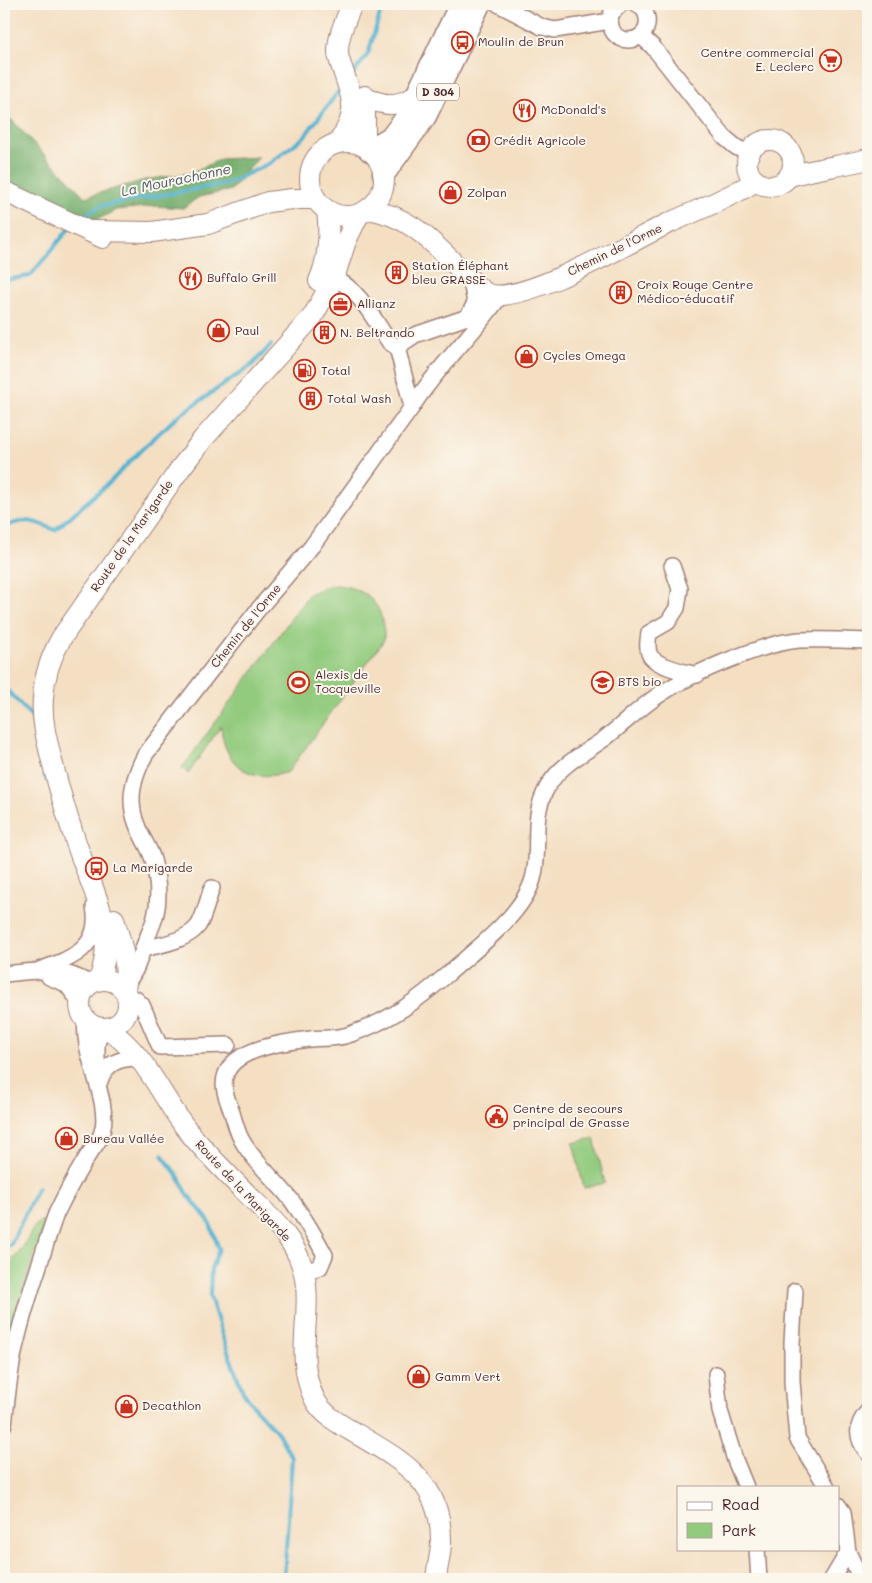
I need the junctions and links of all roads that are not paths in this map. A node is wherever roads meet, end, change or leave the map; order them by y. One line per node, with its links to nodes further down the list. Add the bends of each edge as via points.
1 (461, 4): 10 (main road, D 304)
2 (469, 4): 10 (street, via 441,59)
3 (479, 4): 19 (main road, D 304, via 426,116)
4 (498, 4): 8 (street, via 542,27 555,30)
5 (622, 4): 8 (street, via 611,14)
6 (635, 4): 9 (street, via 643,9 648,20)
7 (349, 12): 11 (main road, via 339,36 338,54 345,55)
8 (610, 21): 9 (street, via 612,31 622,39)
9 (641, 36): 15 (street, via 724,137)
10 (434, 62): 12 (main road, D 304)
11 (359, 92): 12 (main road, via 383,104 393,105); 13 (main road, via 349,126); 14 (main road)
12 (416, 96): 14 (main road, D 304, via 405,120 392,137)
13 (338, 142): 14 (main road, via 357,143); 18 (main road, via 318,156)
14 (368, 148): 19 (main road, via 377,156)
15 (749, 154): 17 (main road, via 759,142 780,142 786,146); 20 (main road, via 748,169)
16 (868, 159): 17 (main road, via 815,168)
17 (791, 168): 20 (main road, via 779,184 763,185)
18 (311, 171): 22 (main road); 23 (main road, via 310,181)
19 (384, 179): 24 (main road, via 376,203); 25 (main road)
20 (756, 181): 28 (main road, Chemin de l'Orme, via 734,195 666,224 575,270)
21 (4, 192): 22 (main road, via 110,241 137,244 184,238 208,224)
22 (268, 202): 23 (main road, via 292,199)
23 (322, 205): 24 (main road, via 342,216); 31 (main road, Route de la Marigarde, via 329,227 324,270)
24 (364, 212): 25 (main road, via 393,215); 26 (main road, Route de la Marigarde, via 346,241)
25 (411, 224): 27 (main road)
26 (334, 278): 30 (street, via 346,284 390,343); 31 (main road, Route de la Marigarde, via 313,316)
27 (471, 281): 28 (main road); 29 (street, via 475,303)
28 (497, 300): 29 (street)
29 (472, 321): 30 (street, via 415,335); 32 (street, Chemin de l'Orme)
30 (397, 347): 32 (street)
31 (280, 355): 36 (main road, Route de la Marigarde, via 198,446 62,636 43,691 42,710)
32 (412, 407): 39 (street, Chemin de l'Orme, via 312,546 256,612 145,755 136,772 132,806 136,824 153,858 158,890 155,917)
33 (672, 566): 35 (street, via 680,589 677,608 668,622 649,633 648,645 652,657 661,664)
34 (868, 641): 35 (street, via 797,640 765,648)
35 (697, 675): 48 (street, via 659,694 605,738 564,765 548,785 538,806 533,879 522,902 496,930 419,999 352,1034 256,1049 232,1063 224,1082 242,1143 290,1198 325,1255 320,1267)
36 (48, 744): 37 (main road, Route de la Marigarde); 43 (main road, Route de la Marigarde, via 107,897 124,959)
37 (81, 857): 40 (street, via 96,918 94,932 89,943 73,957); 42 (main road, Route de la Marigarde, via 107,936 107,953)
38 (212, 888): 39 (street, via 198,926 185,936)
39 (143, 949): 43 (street, Chemin de l'Orme)
40 (32, 971): 41 (street); 42 (street, via 54,971); 44 (street, via 66,984)
41 (4, 974)
42 (95, 982): 43 (main road, via 105,979 117,982); 44 (main road, via 85,989)
43 (127, 996): 44 (main road, via 121,1022); 45 (street, via 142,1005 160,1047); 46 (main road, Route de la Marigarde)
44 (93, 1019): 46 (main road, Route de la Marigarde, via 127,1043); 47 (street, via 84,1028)
45 (228, 1045)
46 (143, 1062): 47 (street, via 126,1058 111,1063 101,1075); 48 (main road, Route de la Marigarde, via 188,1131 276,1222 295,1248)
47 (99, 1090): 52 (street, via 103,1126 97,1145 57,1214 47,1242 14,1354)
48 (304, 1272): 59 (main road, Route de la Marigarde, via 305,1370 316,1402 341,1425 406,1464 425,1486 436,1506 441,1529)
49 (795, 1291): 55 (street, via 792,1382 797,1438)
50 (716, 1374): 54 (street, via 720,1411)
51 (868, 1412): 53 (street, via 858,1426 863,1447)
52 (4, 1424)
53 (868, 1453)
54 (746, 1486)
55 (826, 1486)
56 (840, 1508): 58 (street)
57 (757, 1550): 60 (street)
58 (848, 1552): 61 (street); 62 (street)
59 (435, 1575)
60 (759, 1579)
61 (832, 1579)
62 (861, 1579)

